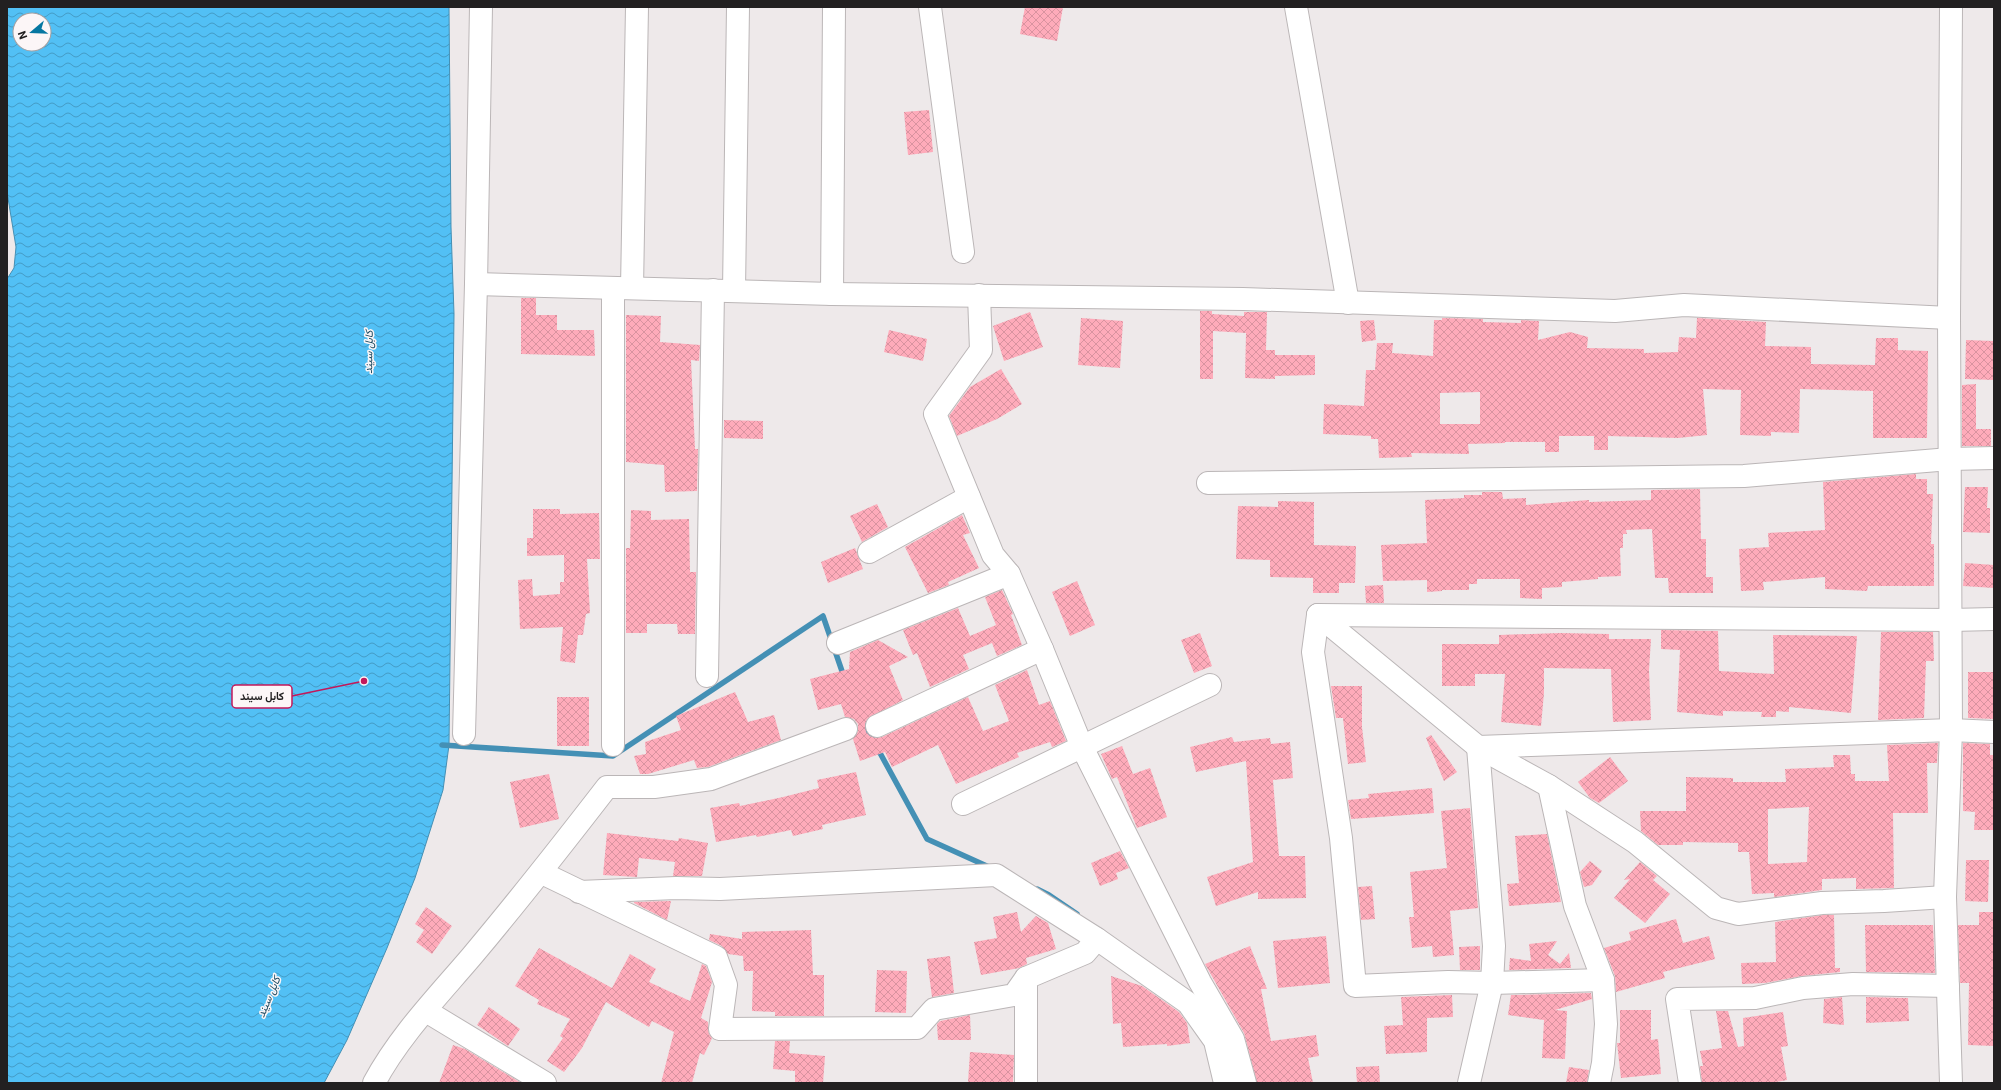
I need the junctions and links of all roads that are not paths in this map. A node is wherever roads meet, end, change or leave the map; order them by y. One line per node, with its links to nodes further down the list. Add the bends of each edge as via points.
1 (481, 7): 9 (street)
2 (637, 7): 10 (street)
3 (738, 7): 12 (street)
4 (834, 7): 13 (street)
5 (930, 7): 8 (street)
6 (1296, 7): 15 (street)
7 (1951, 7): 16 (street)
8 (963, 252)
9 (476, 284): 10 (street); 34 (street)
10 (623, 288): 11 (street); 35 (street)
11 (713, 290): 12 (street); 28 (street)
12 (734, 291): 13 (street)
13 (832, 294): 14 (street)
14 (979, 295): 15 (street); 20 (street, via 981,350 935,414)
15 (1348, 304): 16 (street, via 1615,311 1684,305)
16 (1949, 318): 18 (street)
17 (1994, 458): 18 (street)
18 (1950, 459): 19 (street, via 1744,476); 25 (street)
19 (1208, 483)
20 (969, 497): 21 (street); 22 (street, via 993,555)
21 (869, 552)
22 (1008, 574): 26 (street); 27 (street)
23 (1318, 615): 25 (street); 37 (street); 46 (street, via 1313,652 1341,838 1355,986)
24 (1994, 619): 25 (street)
25 (1951, 620): 32 (street)
26 (838, 643)
27 (1042, 649): 30 (street); 36 (street)
28 (707, 676)
29 (1210, 685): 36 (street)
30 (877, 726)
31 (846, 729): 40 (street, via 711,779 654,787 607,787)
32 (1951, 730): 33 (street); 37 (street); 42 (street)
33 (1994, 732)
34 (464, 734)
35 (613, 745)
36 (1082, 746): 39 (street); 53 (street, via 1200,982 1233,1039)
37 (1478, 747): 38 (street); 46 (street, via 1494,946)
38 (1549, 786): 42 (street, via 1634,842 1716,908 1738,914 1822,903); 45 (street, via 1575,906)
39 (963, 804)
40 (542, 873): 41 (street); 48 (street)
41 (579, 892): 43 (street, via 720,889 996,875); 44 (street, via 716,957 726,985 720,1029 917,1028 934,1009 1014,994)
42 (1945, 897): 47 (street)
43 (1097, 940): 44 (street, via 1085,953); 52 (street, via 1188,1003 1215,1041)
44 (1026, 978): 51 (street)
45 (1603, 980): 46 (street); 55 (street, via 1606,1024 1604,1063)
46 (1492, 983): 54 (street)
47 (1948, 986): 56 (street, via 1853,984 1803,988 1755,998 1677,999); 57 (street)
48 (426, 1011): 49 (street, via 384,1064); 50 (street)
49 (374, 1083)
50 (544, 1083)
51 (1026, 1083)
52 (1225, 1083)
53 (1245, 1083)
54 (1470, 1083)
55 (1599, 1083)
56 (1690, 1083)
57 (1951, 1083)

